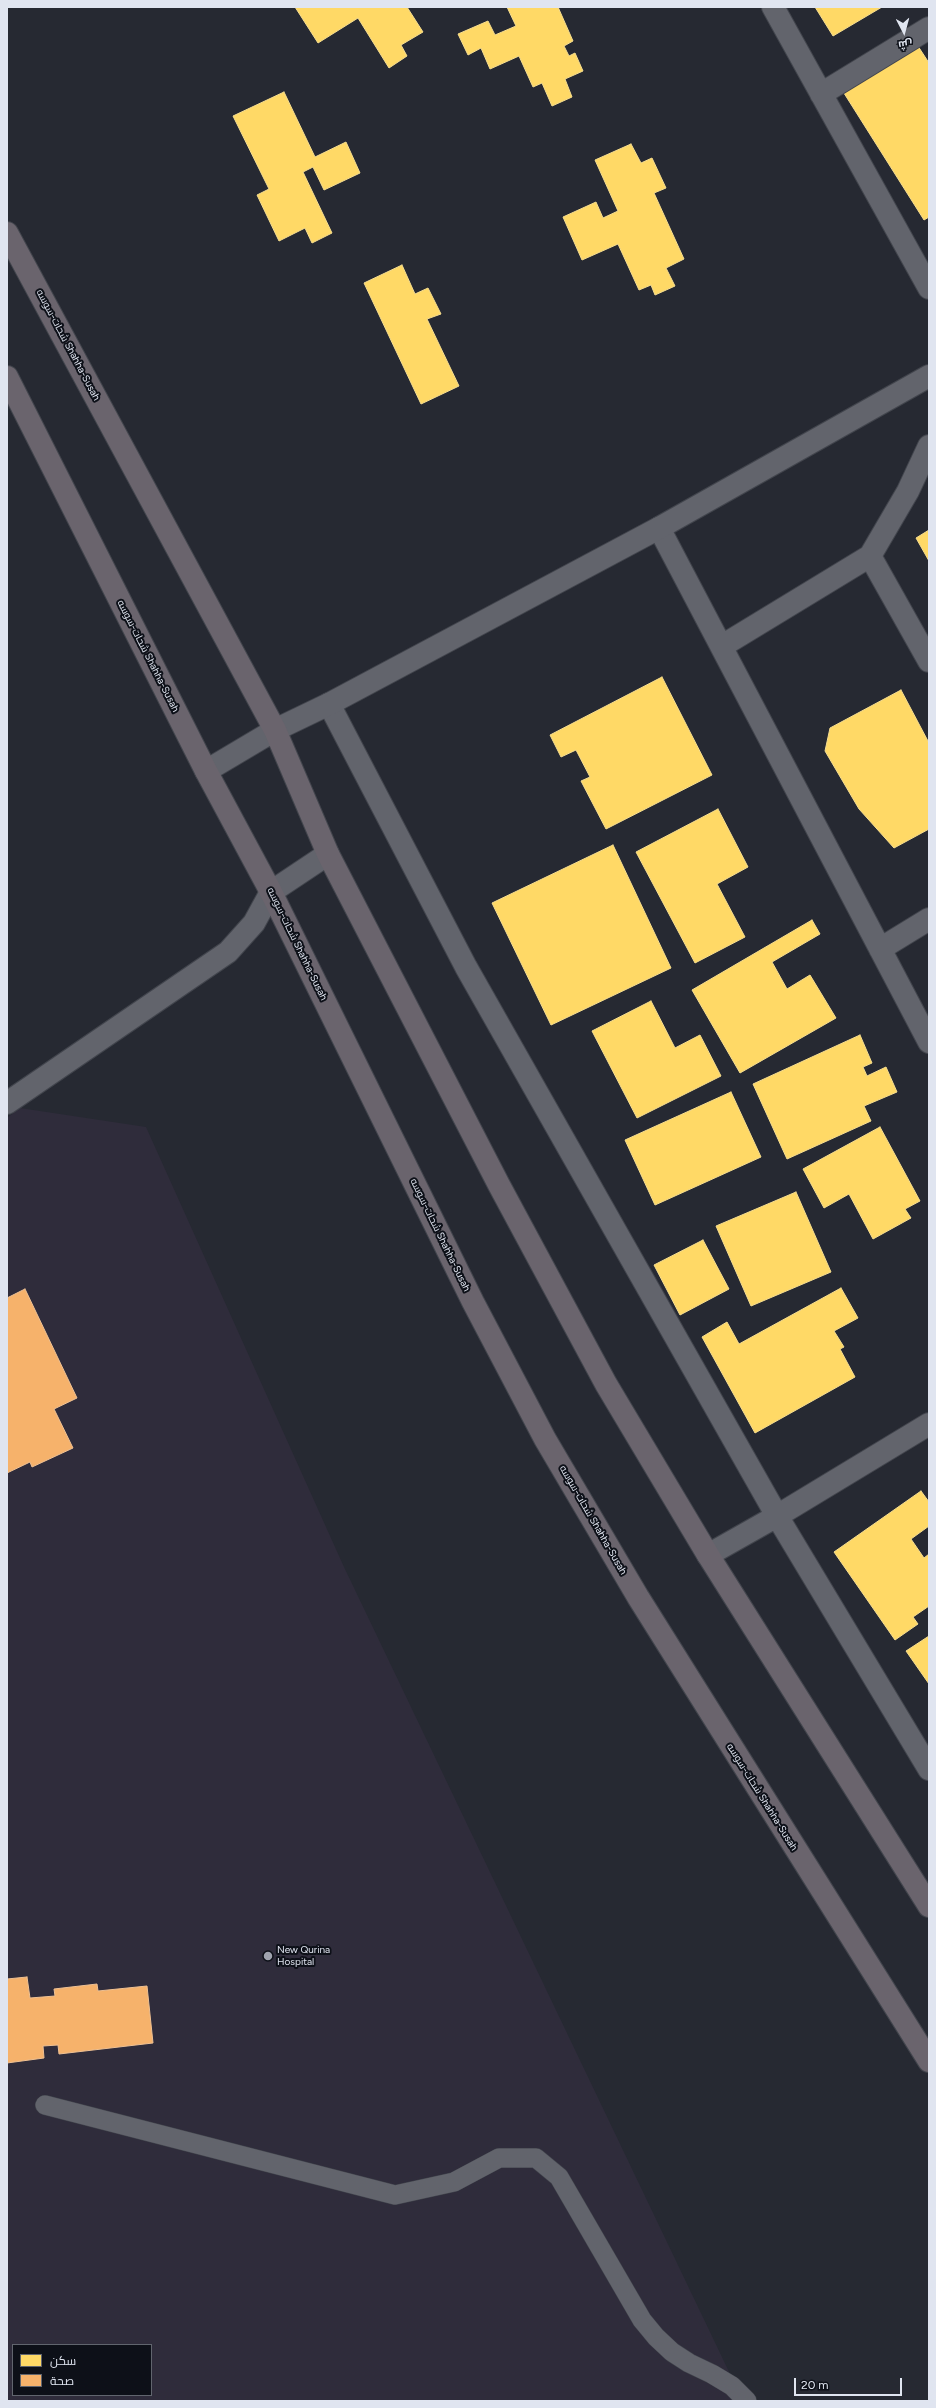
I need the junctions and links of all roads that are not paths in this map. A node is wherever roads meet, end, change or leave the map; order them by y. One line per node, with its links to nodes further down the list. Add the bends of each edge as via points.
1 (773, 7): 3 (street)
2 (929, 28): 3 (street)
3 (821, 94): 5 (street)
4 (7, 233): 14 (main road, شحات-سوسه Shahha-Susah)
5 (929, 288)
6 (929, 376): 9 (street)
7 (7, 378): 15 (main road, شحات-سوسه Shahha-Susah)
8 (929, 446): 10 (street, via 908,491)
9 (659, 528): 11 (street); 13 (street)
10 (870, 556): 11 (street); 12 (street)
11 (722, 646): 19 (street)
12 (929, 661)
13 (329, 704): 14 (street); 23 (street, via 466,966)
14 (275, 730): 15 (street); 16 (main road, شحات-سوسه Shahha-Susah)
15 (206, 771): 17 (main road, شحات-سوسه Shahha-Susah)
16 (328, 854): 17 (street); 24 (main road, شحات-سوسه Shahha-Susah, via 499,1185 595,1364)
17 (271, 892): 21 (street, via 254,923 228,952); 27 (main road, شحات-سوسه Shahha-Susah, via 472,1302 545,1439 638,1597)
18 (929, 919): 19 (street)
19 (880, 949): 20 (street)
20 (929, 1042)
21 (7, 1103)
22 (929, 1424): 23 (street)
23 (777, 1516): 24 (street); 25 (street)
24 (708, 1555): 26 (main road, شحات-سوسه Shahha-Susah)
25 (929, 1769)
26 (929, 1906)
27 (929, 2061)
28 (45, 2105): 29 (lane, via 395,2195 454,2182 499,2158 536,2158 559,2177 642,2320 656,2337 684,2360 732,2386)
29 (747, 2401)

